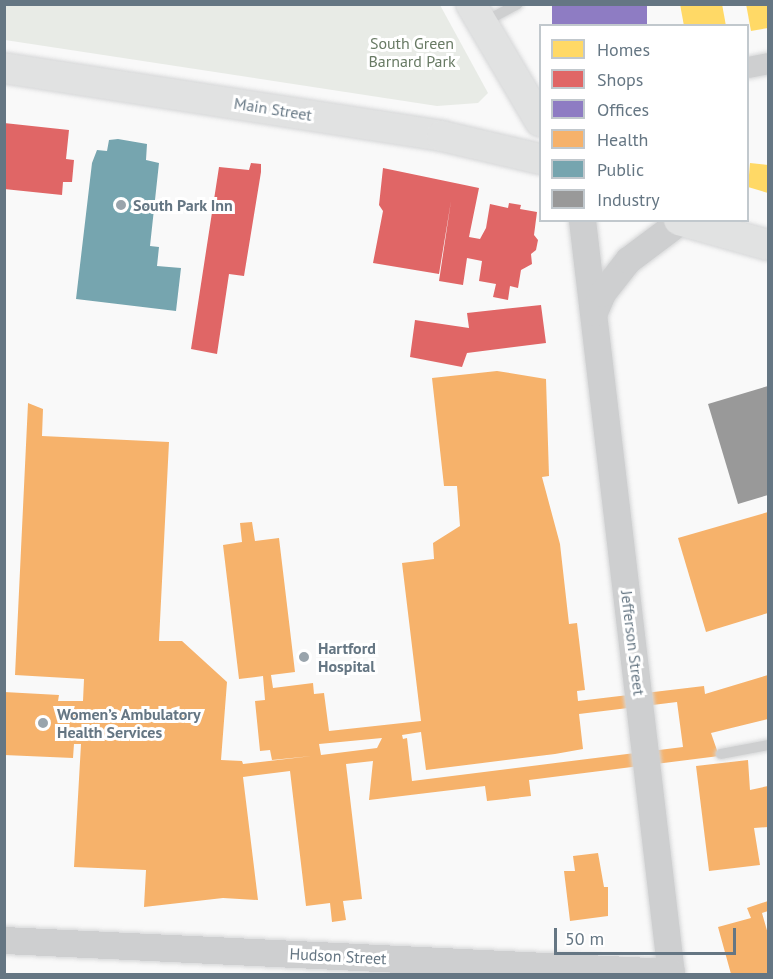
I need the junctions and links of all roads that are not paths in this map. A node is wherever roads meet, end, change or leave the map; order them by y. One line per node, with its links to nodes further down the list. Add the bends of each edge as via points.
1 (518, 4): 2 (lane)
2 (476, 14): 6 (main road)
3 (768, 63): 4 (street)
4 (749, 67)
5 (4, 68): 7 (main road, Main Street, via 442,136)
6 (539, 119)
7 (539, 159)
8 (582, 222): 12 (street, Jefferson Street)
9 (678, 222): 12 (street, via 628,260 602,293)
10 (683, 222): 11 (main road)
11 (768, 246)
12 (594, 312): 17 (street, Jefferson Street)
13 (768, 745): 14 (lane)
14 (721, 754)
15 (4, 940): 16 (street, Hudson Street)
16 (373, 966): 17 (street, Hudson Street)
17 (671, 973)

